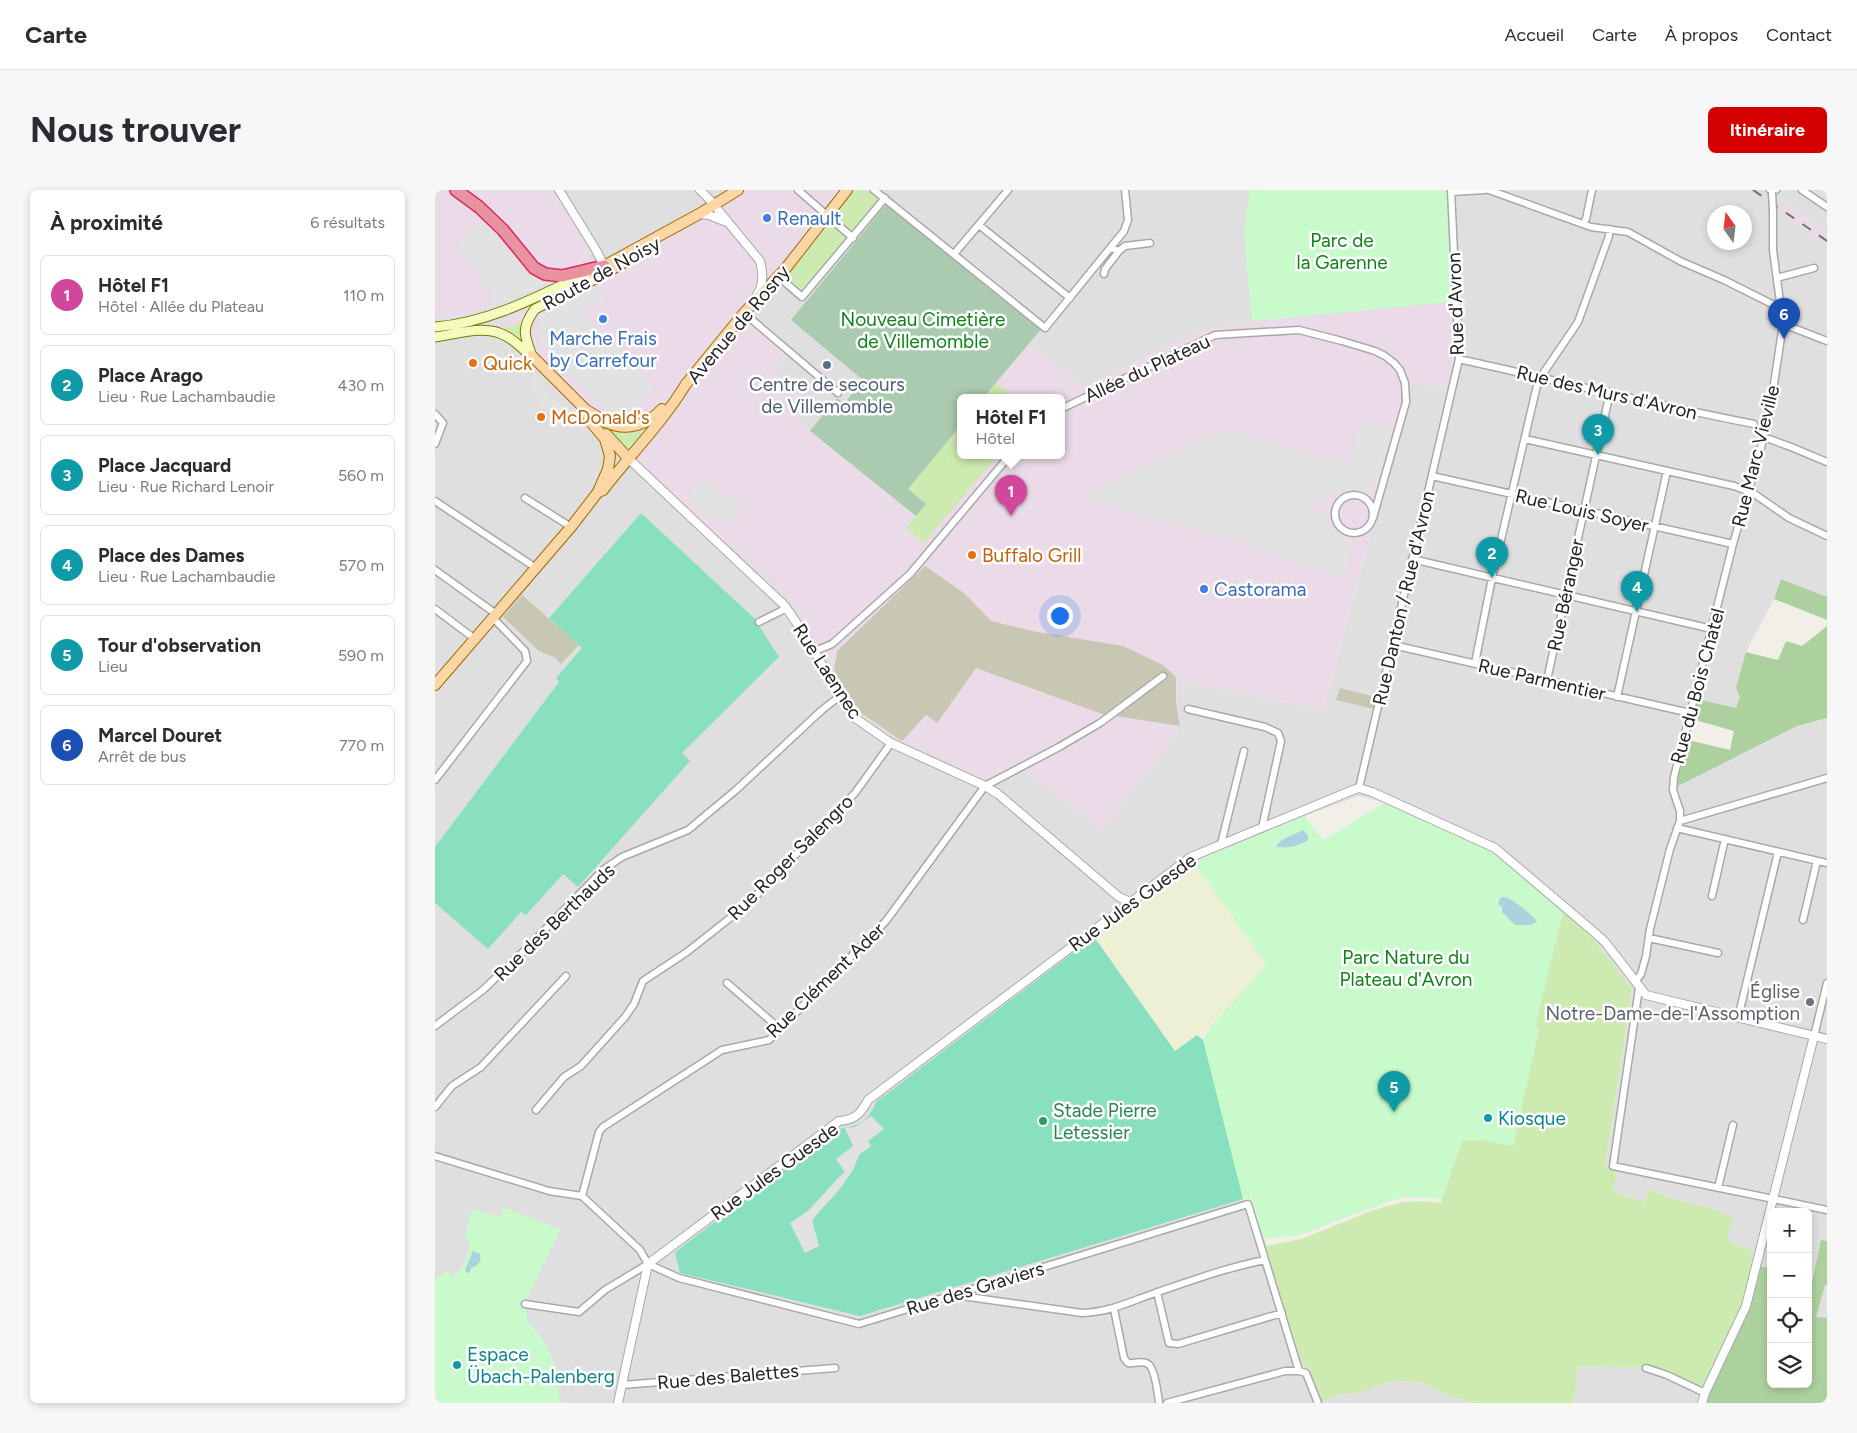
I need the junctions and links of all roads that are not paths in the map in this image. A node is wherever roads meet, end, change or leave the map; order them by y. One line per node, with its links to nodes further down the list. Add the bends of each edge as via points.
1 (456, 190): 31 (highway, via 479,207 534,268 545,274 562,276)
2 (559, 190): 31 (street)
3 (700, 190): 17 (street)
4 (738, 190): 17 (main road, Route de Noisy)
5 (799, 190): 20 (street)
6 (847, 190): 20 (main road, Avenue de Rosny)
7 (875, 190): 16 (street)
8 (1008, 190): 24 (street)
9 (1125, 190): 28 (street, via 1128,220)
10 (1485, 190): 14 (street)
11 (1489, 190): 23 (street)
12 (1592, 190): 23 (street)
13 (1802, 190): 18 (street)
14 (1451, 191): 45 (street, Rue d'Avron)
15 (1772, 191): 36 (street, Rue Marc Vieville, bridge)
16 (885, 198): 26 (street); 30 (street)
17 (713, 206): 19 (main road, Route de Noisy); 22 (street)
18 (1827, 207)
19 (699, 214): 21 (main road, Route de Noisy); 22 (street)
20 (827, 217): 26 (street); 35 (main road, Avenue de Rosny)
21 (683, 223): 31 (main road, Route de Noisy); 34 (main road, Route de Noisy, via 679,230)
22 (730, 224): 39 (street, via 755,253 762,268 760,290)
23 (1583, 224): 25 (street)
24 (979, 225): 30 (street); 37 (street)
25 (1609, 229): 38 (street, via 1628,232); 46 (street, via 1578,322)
26 (853, 238): 35 (street, via 802,297)
27 (1150, 243): 29 (street, via 1125,246)
28 (1111, 248): 29 (street); 37 (street)
29 (1119, 251): 33 (street)
30 (954, 254): 37 (street, via 1045,328)
31 (604, 266): 34 (street); 41 (main road, via 497,313)
32 (1814, 268): 36 (street)
33 (1104, 274)
34 (599, 277): 44 (main road, Route de Noisy, via 535,309 524,330)
35 (779, 277): 39 (main road, Avenue de Rosny)
36 (1777, 278): 38 (street, Rue Marc Vieville)
37 (1070, 298)
38 (1782, 309): 40 (street, Rue Marc Vieville)
39 (744, 313): 47 (main road, Avenue de Rosny); 49 (street)
40 (1783, 324): 43 (street); 54 (street, Rue Marc Vieville)
41 (435, 327)
42 (435, 337): 44 (main road, via 495,331)
43 (1827, 341)
44 (532, 356): 51 (main road, Rue Laennec)
45 (1459, 359): 46 (street, Rue des Murs d'Avron); 63 (street, Rue d'Avron)
46 (1541, 377): 48 (street, Rue des Murs d'Avron); 55 (street)
47 (686, 384): 51 (main road, Rue Laennec, via 657,414 642,424 619,426); 58 (main road, Avenue de Rosny)
48 (1609, 392): 53 (street, Rue des Murs d'Avron); 57 (street, Rue Béranger)
49 (838, 393)
50 (1065, 407): 64 (street, Allée du Plateau, via 1215,335 1308,331 1385,356 1404,379 1406,402)
51 (587, 411): 58 (main road, Rue Laennec); 61 (main road, Rue Laennec, via 589,420 609,448)
52 (435, 414): 56 (street, via 443,423)
53 (1754, 424)
54 (1764, 437): 60 (street); 65 (street, Rue Marc Vieville)
55 (1525, 439): 57 (street); 67 (street)
56 (435, 444)
57 (1596, 454): 62 (street); 71 (street, Rue Béranger)
58 (629, 459): 61 (main road); 66 (main road, Avenue de Rosny); 82 (street, Rue Laennec)
59 (1007, 459): 90 (street, via 909,574 832,644)
60 (1827, 462)
61 (609, 466): 66 (main road)
62 (1667, 471): 65 (street); 74 (street)
63 (1431, 476): 67 (street, Rue Louis Soyer); 77 (street, Rue Danton / Rue d'Avron)
64 (1380, 490): 69 (street); 72 (street, Allée du Plateau)
65 (1749, 491): 75 (street, via 1789,518); 76 (street, Rue Marc Vieville)
66 (598, 492): 73 (main road)
67 (1512, 494): 71 (street, Rue Louis Soyer); 80 (street)
68 (525, 498): 73 (street)
69 (1363, 498): 72 (street, via 1371,506); 72 (street, via 1352,496 1339,504 1335,513 1338,524 1354,533 1366,529)
70 (435, 502): 78 (street)
71 (1584, 510): 74 (street, Rue Louis Soyer); 81 (street, Rue Béranger)
72 (1373, 518)
73 (571, 527): 78 (main road)
74 (1655, 527): 76 (street, Rue Louis Soyer); 84 (street)
75 (1827, 536)
76 (1733, 544): 87 (street, Rue du Bois Chatel)
77 (1413, 559): 80 (street); 89 (street, Rue Danton / Rue d'Avron)
78 (536, 568): 85 (main road)
79 (435, 570): 85 (street)
80 (1493, 578): 81 (street); 91 (street)
81 (1565, 595): 84 (street); 94 (street, Rue Béranger)
82 (787, 608): 86 (street); 90 (street, Rue Laennec)
83 (435, 609): 88 (street)
84 (1636, 612): 87 (street); 96 (street)
85 (495, 616): 88 (main road); 102 (street, via 525,651 527,661)
86 (759, 622)
87 (1712, 629): 98 (street, Rue du Bois Chatel)
88 (475, 640): 93 (main road)
89 (1393, 645): 91 (street, Rue Parmentier); 104 (street, Rue Danton / Rue d'Avron)
90 (815, 651): 95 (street, Rue Laennec)
91 (1475, 663): 94 (street, Rue Parmentier)
92 (1163, 676): 103 (street, via 1100,723)
93 (437, 679)
94 (1547, 680): 96 (street, Rue Parmentier)
95 (840, 696): 99 (street, Rue Laennec, via 855,718); 122 (street, Rue des Berthauds, via 687,830 622,857 603,870 483,990)
96 (1617, 697): 98 (street, Rue Parmentier)
97 (1188, 709): 106 (street, via 1278,733 1281,741)
98 (1690, 713): 105 (street, Rue du Bois Chatel, via 1674,777)
99 (891, 743): 103 (street, Rue Laennec); 127 (street, Rue Roger Salengro, via 855,793 749,903 687,952 642,982 625,1017 581,1066 564,1077)
100 (1244, 751): 108 (street)
101 (1827, 778): 105 (street)
102 (435, 780)
103 (985, 786): 113 (street, Rue Laennec, via 1119,897); 123 (street, Rue Clément Ader, via 886,921)
104 (1359, 788): 106 (street, Rue Jules Guesde); 120 (street, via 1495,848 1595,932)
105 (1679, 825): 107 (street); 115 (street, via 1670,849)
106 (1262, 828): 108 (street, Rue Jules Guesde)
107 (1725, 839): 109 (street); 112 (street)
108 (1221, 844): 113 (street, Rue Jules Guesde, via 1191,857)
109 (1778, 852): 110 (street); 121 (street)
110 (1817, 861): 111 (street); 114 (street)
111 (1827, 864)
112 (1712, 896)
113 (1130, 902): 135 (street, Rue Jules Guesde, via 868,1100 858,1116 839,1122)
114 (1803, 920)
115 (1649, 938): 116 (street); 120 (street)
116 (1718, 953)
117 (566, 976): 126 (street, via 481,1067 453,1086)
118 (727, 983): 123 (street)
119 (1827, 983): 124 (street)
120 (1637, 985): 121 (street, via 1646,995); 130 (street, via 1613,1166)
121 (1738, 1018): 124 (street)
122 (435, 1026)
123 (780, 1029): 131 (street, Rue Clément Ader, via 769,1040 722,1050 603,1128 599,1132)
124 (1813, 1036): 125 (street); 132 (street)
125 (1827, 1039)
126 (435, 1107)
127 (537, 1110)
128 (1733, 1125): 130 (street)
129 (435, 1156): 131 (street, via 549,1191)
130 (1718, 1188): 132 (street)
131 (582, 1196): 135 (street, via 640,1250)
132 (1773, 1199): 133 (street); 145 (street, via 1746,1306)
133 (1827, 1210)
134 (1264, 1258): 136 (street); 137 (street, Rue des Graviers, via 1248,1204); 140 (street)
135 (648, 1264): 137 (street, Rue des Graviers, via 679,1278 859,1324); 138 (street, via 605,1290 579,1312); 144 (street)
136 (1157, 1292): 139 (street); 140 (street, via 1169,1343 1178,1344)
137 (954, 1294): 139 (street, via 1082,1313)
138 (525, 1304)
139 (1114, 1309): 147 (street, via 1124,1358 1128,1363 1142,1362 1153,1369)
140 (1283, 1313): 143 (street)
141 (835, 1368): 144 (street, Rue des Balettes)
142 (1646, 1368): 145 (street)
143 (1299, 1371): 148 (street, via 1285,1371); 149 (street, via 1306,1373)
144 (622, 1385): 146 (street)
145 (1705, 1393): 150 (street)
146 (618, 1403)
147 (1159, 1403)
148 (1167, 1403)
149 (1318, 1403)
150 (1703, 1403)

